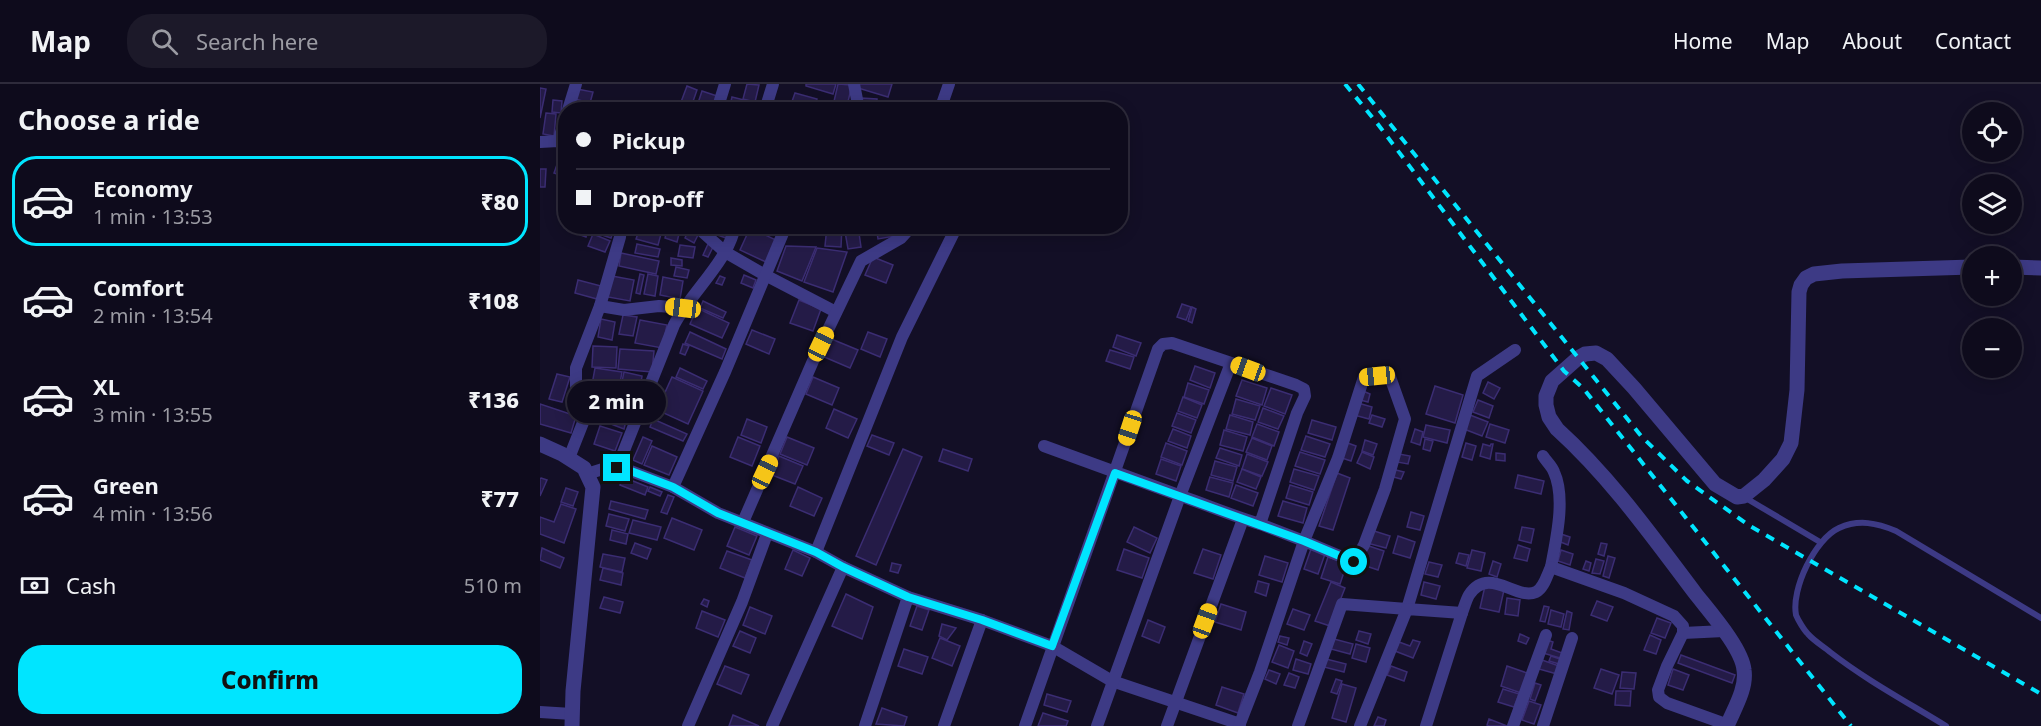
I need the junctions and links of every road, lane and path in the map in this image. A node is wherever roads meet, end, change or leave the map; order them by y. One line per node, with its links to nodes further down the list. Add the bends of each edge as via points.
1 (576, 84): 6 (street)
2 (725, 84): 7 (street)
3 (773, 84): 8 (street)
4 (854, 84): 9 (street)
5 (949, 84): 10 (street)
6 (570, 102)
7 (719, 102)
8 (767, 102)
9 (858, 102)
10 (943, 102)
11 (540, 142): 12 (street)
12 (558, 142)
13 (620, 234): 24 (street)
14 (705, 234): 19 (street)
15 (733, 234): 19 (street)
16 (783, 234): 23 (street)
17 (905, 234): 26 (street, via 861,261)
18 (953, 234): 45 (street, via 902,337)
19 (725, 252): 23 (street); 25 (street)
20 (1962, 267): 38 (street, via 1842,271 1806,278 1799,292 1797,390 1791,443 1783,459)
21 (2022, 267): 22 (street)
22 (2041, 268)
23 (765, 275): 26 (street); 36 (street)
24 (600, 306): 25 (street, via 624,310); 32 (street, via 576,369 584,420)
25 (683, 308): 33 (street)
26 (836, 312): 40 (street)
27 (1515, 350): 49 (street, via 1477,376)
28 (1231, 363): 34 (street, via 1172,343 1158,348); 37 (street); 41 (street, via 1304,389 1305,396)
29 (540, 444): 32 (street)
30 (1044, 446): 34 (street)
31 (1543, 456): 47 (street, via 1554,472 1559,506)
32 (569, 458): 35 (street)
33 (617, 468): 35 (street); 36 (street)
34 (1115, 473): 37 (street); 57 (street)
35 (587, 474): 61 (street, via 593,487)
36 (673, 487): 40 (street, via 718,513)
37 (1180, 496): 39 (street); 58 (street)
38 (1744, 496): 44 (lane); 53 (street, via 1737,497 1715,484 1607,359 1596,353 1585,354 1552,381 1546,405 1557,429 1626,501)
39 (1243, 519): 41 (street); 59 (street)
40 (743, 522): 42 (street)
41 (1260, 524): 43 (street)
42 (767, 534): 45 (street); 64 (street)
43 (1304, 541): 43 (street, via 1338,458 1364,377 1389,374 1405,419 1364,546 1354,562); 62 (street)
44 (1820, 542): 51 (lane, via 1837,529 1876,523 1896,531); 76 (lane, via 1796,598 1796,616 1809,635 1850,668)
45 (816, 552): 46 (street)
46 (843, 567): 48 (street); 65 (street)
47 (1551, 567): 50 (street, via 1537,591 1482,585 1469,595); 54 (street, via 1674,616 1683,626)
48 (908, 597): 52 (street); 66 (street)
49 (1407, 609): 50 (street); 71 (street, via 1342,604); 72 (street)
50 (1462, 613): 73 (street)
51 (2041, 618)
52 (982, 620): 57 (street); 67 (street)
53 (1724, 631): 54 (street); 63 (street, via 1744,670 1744,683)
54 (1683, 633): 63 (street, via 1658,690 1659,697)
55 (1546, 635): 74 (street)
56 (1572, 638): 75 (street)
57 (1052, 646): 58 (street); 68 (street)
58 (1112, 681): 59 (street); 69 (street)
59 (1175, 702): 62 (street); 70 (street)
60 (540, 712): 61 (street)
61 (572, 720)
62 (1239, 725)
63 (1728, 725)
64 (688, 726)
65 (772, 726)
66 (865, 726)
67 (944, 726)
68 (1025, 726)
69 (1097, 726)
70 (1167, 726)
71 (1299, 726)
72 (1360, 726)
73 (1425, 726)
74 (1513, 726)
75 (1543, 726)
76 (1946, 726)

